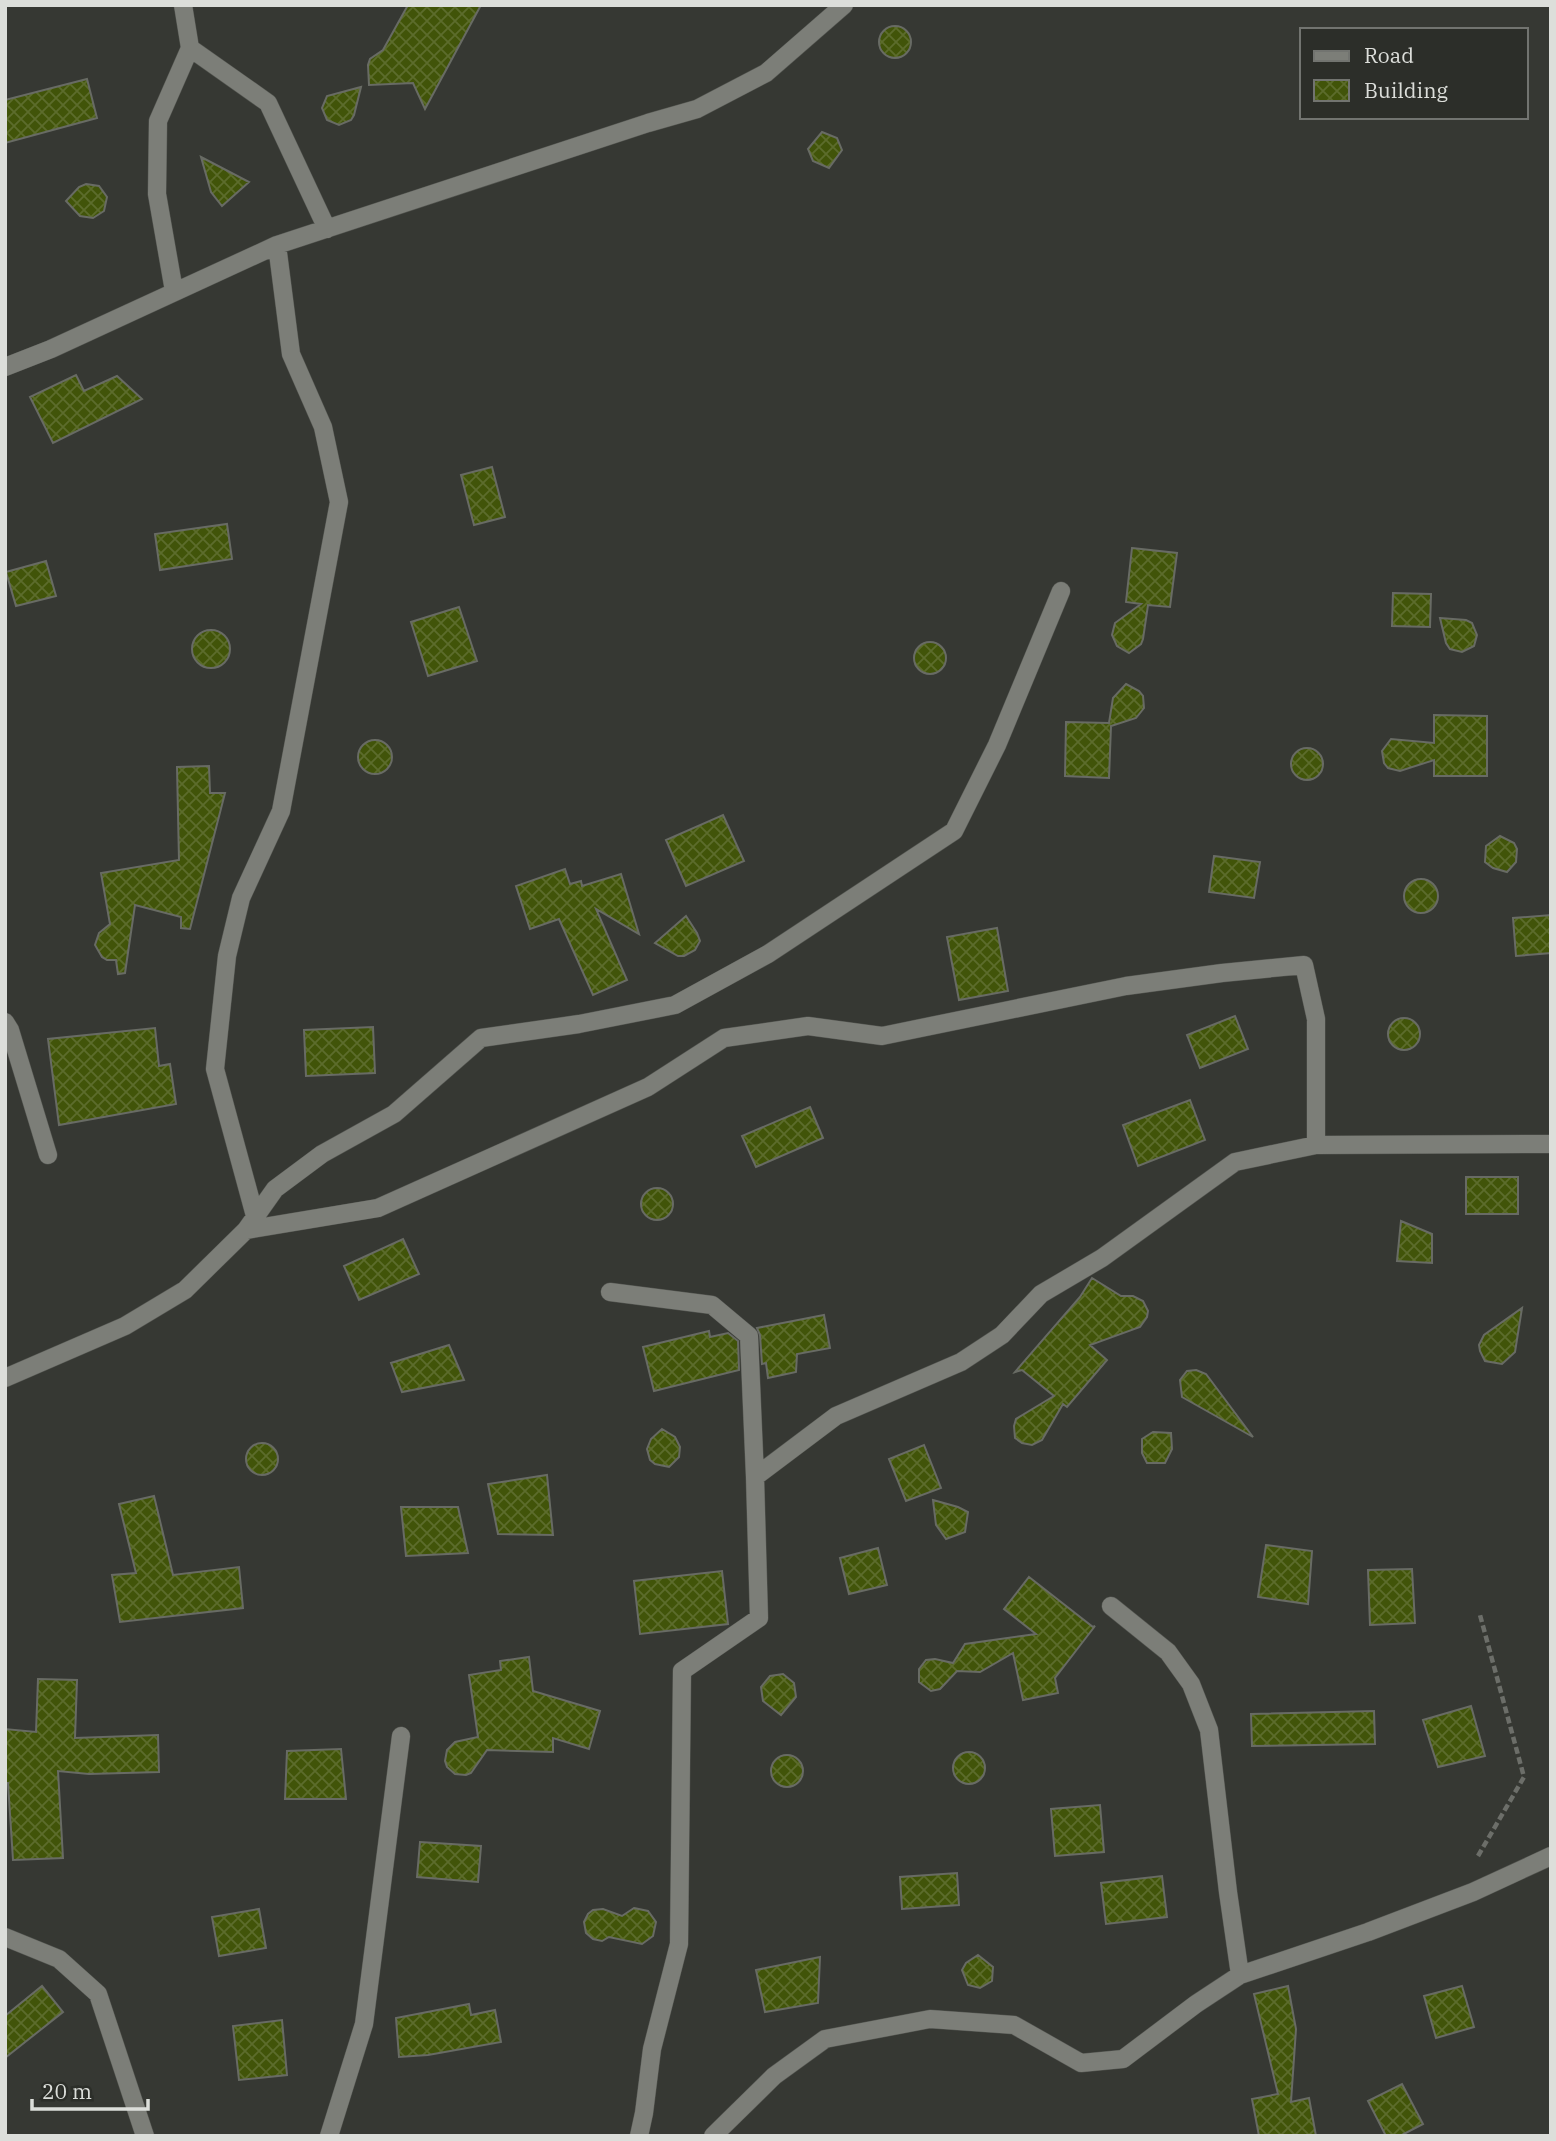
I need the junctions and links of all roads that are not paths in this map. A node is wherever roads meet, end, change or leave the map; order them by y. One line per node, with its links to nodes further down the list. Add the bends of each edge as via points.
1 (183, 5): 3 (street)
2 (838, 8): 4 (street, via 766,73 697,109)
3 (190, 48): 4 (street, via 268,103); 6 (street, via 158,121 157,194)
4 (327, 229): 5 (street)
5 (277, 245): 6 (street); 13 (street, via 291,354 323,427 339,502 281,811 241,898 227,956 215,1069)
6 (174, 291): 7 (street)
7 (5, 367)
8 (1061, 591): 13 (street, via 997,745 954,831 768,954 675,1005 481,1038 394,1114 322,1154 275,1189)
9 (5, 1022): 12 (street)
10 (1551, 1144): 11 (street)
11 (1316, 1145): 13 (street, via 1316,1019 1304,965 1126,986 881,1036 808,1026 724,1038 648,1087 378,1208); 16 (street, via 1236,1162 1102,1258 1041,1294 1002,1335 961,1362 836,1416)
12 (48, 1155)
13 (251, 1223): 15 (street, via 185,1290 125,1326)
14 (610, 1292): 16 (street, via 712,1305 750,1336)
15 (6, 1373)
16 (755, 1477): 24 (street, via 759,1618 681,1671 679,1944 652,2049)
17 (1111, 1606): 21 (street, via 1168,1652 1191,1684 1209,1730)
18 (401, 1736): 23 (street, via 364,2024)
19 (1551, 1856): 21 (street, via 1453,1900)
20 (5, 1937): 22 (street, via 59,1959 98,1994)
21 (1240, 1975): 25 (street, via 1123,2059 1081,2063 1014,2025 930,2019 824,2039 775,2076)
22 (145, 2136)
23 (329, 2136)
24 (639, 2136)
25 (713, 2136)

